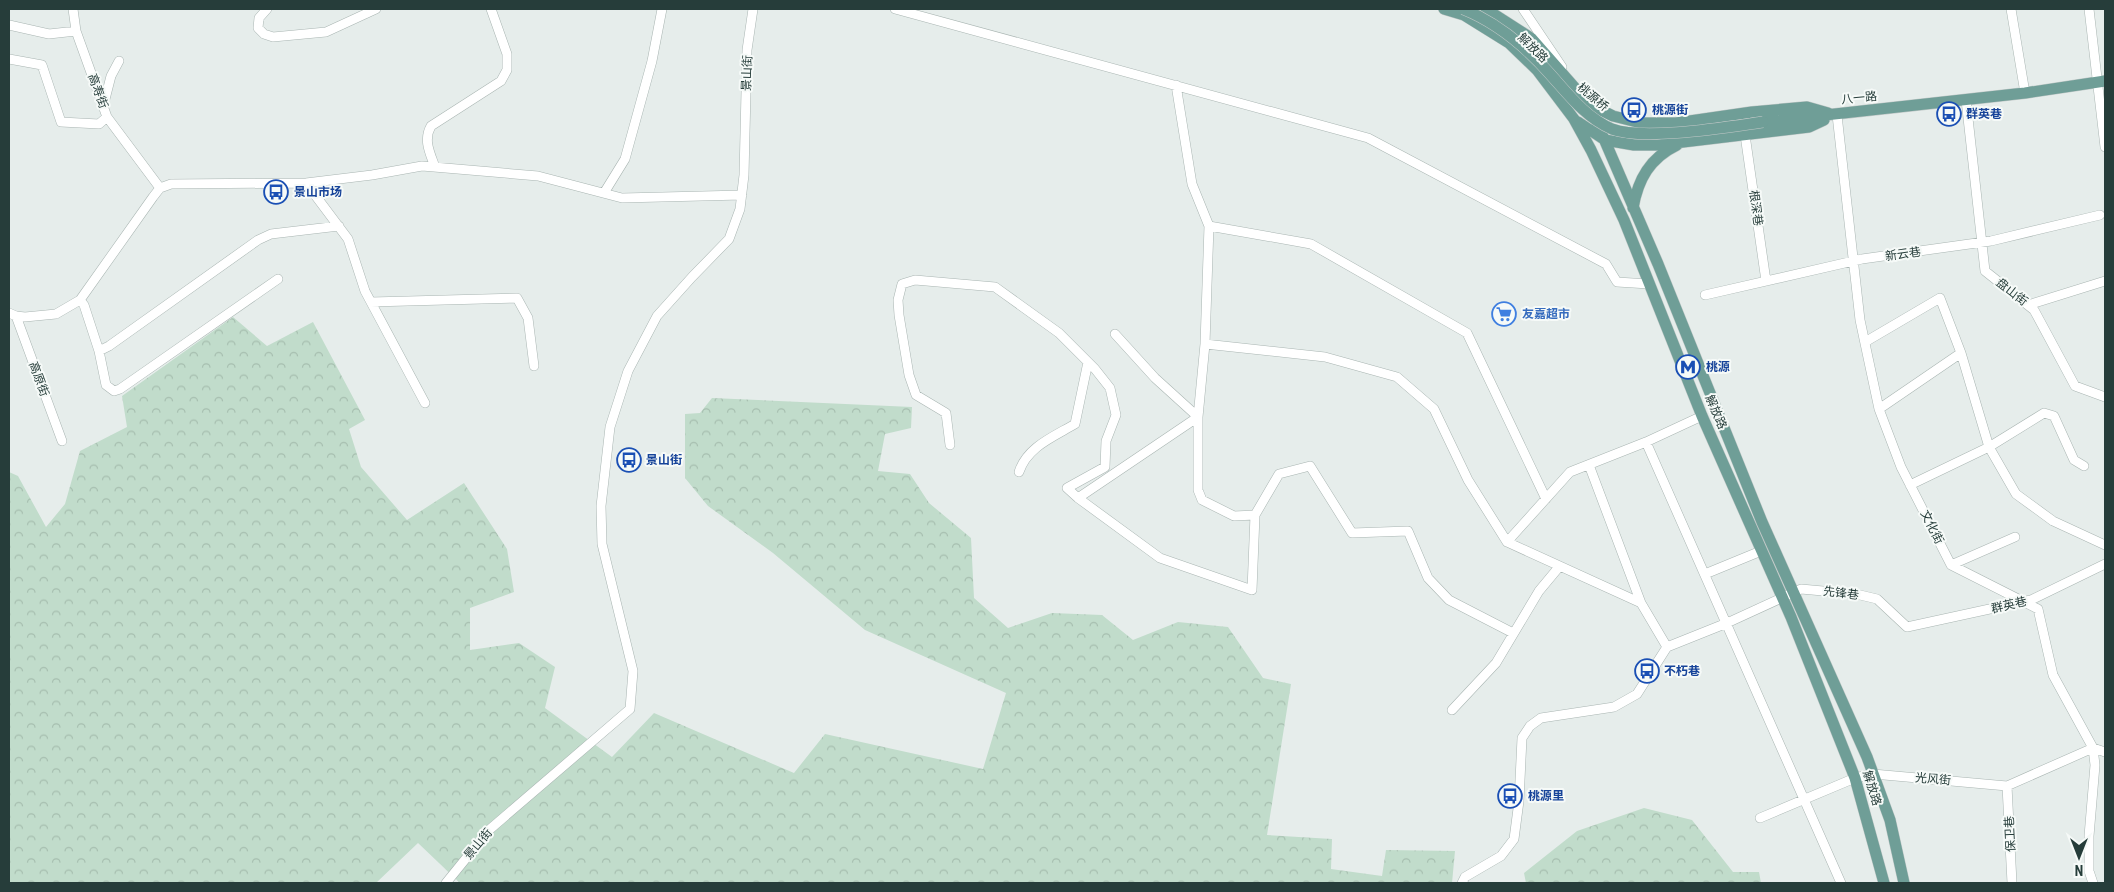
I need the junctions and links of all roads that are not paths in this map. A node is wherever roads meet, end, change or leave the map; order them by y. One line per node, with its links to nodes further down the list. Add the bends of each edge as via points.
1 (73, 9): 15 (street, 高寿街)
2 (267, 9): 3 (street, via 259,18 258,28 273,37 326,32)
3 (376, 9)
4 (491, 9): 33 (street, via 508,54 508,70 501,81 431,126 427,144)
5 (662, 9): 37 (street, via 626,159)
6 (752, 9): 38 (street, 景山街, via 747,50)
7 (895, 9): 20 (street)
8 (1444, 9): 27 (main road, 解放路, via 1464,15 1509,43 1537,70)
9 (1463, 9): 25 (main road, 桃源桥, bridge, via 1505,32 1590,115 1612,129 1649,134)
10 (1486, 9): 19 (main road, 解放路, via 1531,38)
11 (1523, 9): 19 (street)
12 (2011, 9): 21 (street)
13 (2089, 9): 18 (street)
14 (9, 25): 15 (street, via 49,34)
15 (76, 31): 24 (street, 高寿街)
16 (9, 59): 26 (street, via 42,65 61,122 99,124)
17 (119, 61): 24 (street, via 111,76)
18 (2101, 81): 21 (main road, 八一路); 32 (street)
19 (1574, 84): 23 (main road, 解放路)
20 (1176, 85): 42 (street, via 1192,184); 48 (street, via 1368,138 1606,264 1617,282)
21 (2025, 93): 22 (main road, 八一路)
22 (1966, 100): 25 (main road, 八一路); 43 (street, 盘山街)
23 (1589, 104): 28 (main road, 八一路, via 1613,116 1641,123); 30 (main road, 解放路)
24 (104, 107): 26 (street, 高寿街)
25 (1837, 115): 28 (main road, 八一路, via 1807,107); 29 (main road, via 1809,126); 44 (street, 文化街)
26 (107, 117): 36 (street, 高寿街)
27 (1574, 119): 30 (main road); 34 (main road, 解放路)
28 (1676, 123): 30 (main road, via 1617,134)
29 (1745, 135): 31 (main road); 46 (street, 根深巷)
30 (1605, 140): 31 (main road, via 1634,145); 34 (main road, via 1601,158); 39 (main road, 解放路)
31 (1683, 142): 39 (main road, via 1652,162 1637,188)
32 (2105, 147)
33 (435, 167): 35 (street, via 422,166); 37 (street, via 538,176)
34 (1606, 180): 48 (main road, 解放路)
35 (306, 183): 36 (street, via 170,184); 41 (street)
36 (160, 188): 50 (street)
37 (604, 194): 38 (street, via 622,198)
38 (742, 195): 101 (street, 景山街, via 729,239 657,316 628,371 610,427 601,506 602,544 633,671 630,709 489,830)
39 (1633, 208): 85 (main road, 解放路)
40 (2100, 215): 43 (street, 新云巷)
41 (338, 226): 51 (street, via 348,239); 57 (street, via 271,234 258,240)
42 (1209, 226): 56 (street); 75 (street, via 1311,244 1467,333)
43 (1982, 242): 44 (street, 新云巷); 52 (street, 盘山街, via 1985,271)
44 (1853, 261): 46 (street, 新云巷); 55 (street, 文化街)
45 (278, 279): 57 (street, via 120,389 114,391 106,385)
46 (1766, 281): 49 (street, 新云巷)
47 (2105, 281): 52 (street)
48 (1649, 284): 64 (main road, 解放路)
49 (1705, 295)
50 (80, 300): 53 (street, via 56,314 36,317); 57 (street)
51 (371, 302): 60 (street, via 517,298 528,318); 62 (street)
52 (2028, 305): 61 (street, 盘山街, via 2034,310 2075,386)
53 (12, 314): 66 (street, 高原街)
54 (1115, 334): 65 (street, via 1155,378)
55 (1864, 342): 58 (street, via 1940,298); 63 (street, 文化街)
56 (1205, 344): 65 (street); 78 (street, via 1325,357 1396,377 1434,409 1468,480)
57 (99, 351)
58 (1961, 353): 63 (street); 69 (street)
59 (1088, 362): 68 (street, via 1059,333 995,287 915,280 902,284 899,315 909,376 916,394 946,413); 72 (street, via 1075,424 1034,449 1023,459); 74 (street, via 1110,388 1116,415 1106,441 1105,467 1067,488)
60 (534, 366)
61 (2105, 397)
62 (425, 403)
63 (1879, 409): 73 (street, 文化街)
64 (1702, 416): 67 (street); 80 (main road, 解放路)
65 (1198, 417): 74 (street); 76 (street, via 1198,490 1202,500 1234,516)
66 (62, 441)
67 (1646, 442): 70 (street); 84 (street)
68 (950, 445)
69 (1989, 447): 71 (street, via 2044,413 2054,416 2074,460); 73 (street); 79 (street, via 2016,494 2053,521)
70 (1589, 465): 75 (street, via 1570,472); 88 (street)
71 (2084, 466)
72 (1018, 472)
73 (1910, 485): 82 (street, 文化街)
74 (1078, 498): 76 (street, via 1160,558 1252,590)
75 (1546, 500): 78 (street)
76 (1255, 515): 91 (street, via 1279,474 1310,466 1352,534 1408,530 1428,578 1449,600)
77 (2015, 537): 82 (street)
78 (1507, 542): 83 (street)
79 (2105, 545)
80 (1761, 552): 84 (street); 86 (main road, 解放路)
81 (2105, 564): 87 (street, 群英巷)
82 (1951, 565): 87 (street)
83 (1559, 567): 88 (street); 91 (street, via 1539,591)
84 (1705, 574): 89 (street)
85 (1794, 592): 86 (street); 90 (street, 先锋巷, via 1801,589 1877,599); 96 (main road, 解放路)
86 (1782, 598): 89 (street); 97 (main road, 解放路)
87 (2024, 602): 90 (street, 群英巷); 94 (street, via 2038,608 2053,676)
88 (1641, 603): 92 (street)
89 (1727, 623): 92 (street); 99 (street)
90 (1908, 627)
91 (1513, 633): 93 (street, via 1496,663)
92 (1667, 647): 102 (street, via 1637,694 1614,707 1541,718 1530,726 1522,738 1514,840 1501,856 1465,877)
93 (1452, 710)
94 (2093, 748): 95 (street); 98 (street, 光风街); 107 (street, via 2095,765 2089,836 2089,871)
95 (2105, 752)
96 (1873, 774): 97 (street, 光风街); 98 (street, 光风街); 105 (main road, 解放路, via 1890,820)
97 (1855, 778): 99 (street, 光风街); 104 (main road, 解放路)
98 (2007, 786): 106 (street, 保卫巷)
99 (1805, 799): 100 (street, 光风街); 103 (street)
100 (1760, 818)
101 (446, 883)
102 (1462, 883)
103 (1841, 883)
104 (1884, 883)
105 (1904, 883)
106 (2012, 883)
107 (2093, 883)

